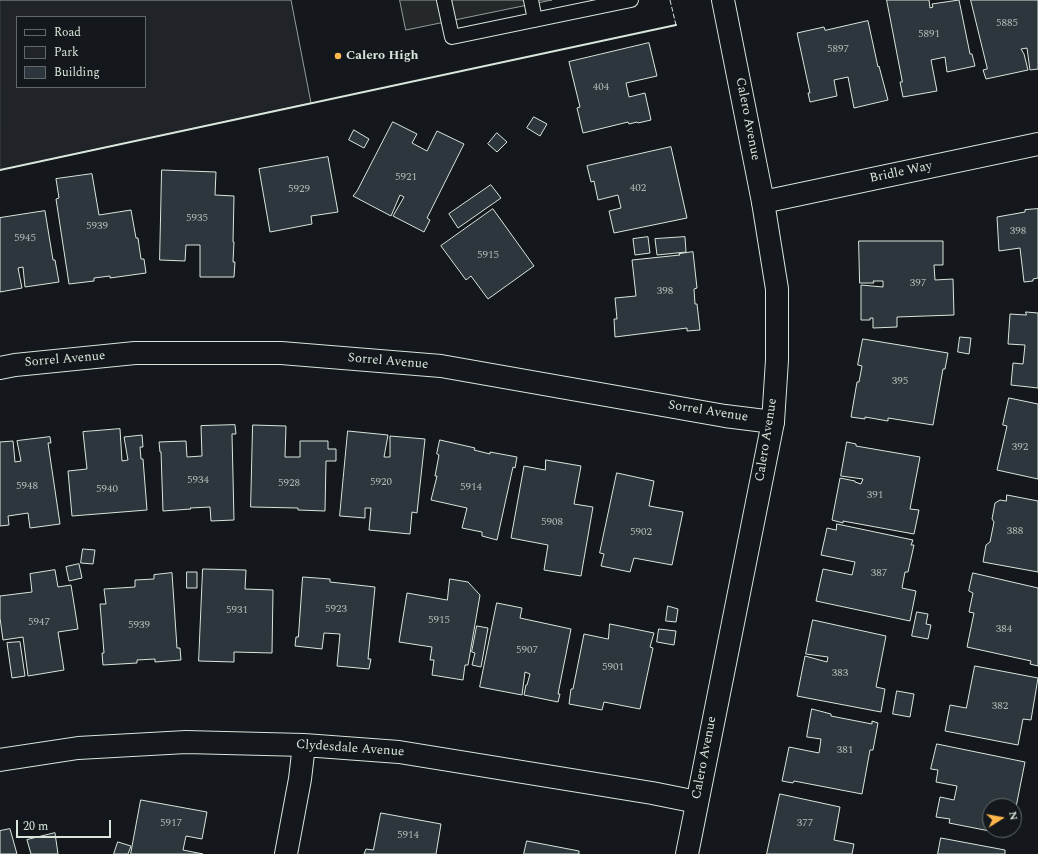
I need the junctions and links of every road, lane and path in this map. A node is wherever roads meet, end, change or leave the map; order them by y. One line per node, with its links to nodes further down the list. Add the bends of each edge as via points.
1 (444, 0): 5 (lane, via 452,37)
2 (532, 0): 5 (lane)
3 (631, 0): 5 (lane)
4 (723, 0): 7 (street, Calero Avenue)
5 (536, 20)
6 (1038, 144): 7 (street, Bridle Way)
7 (763, 202): 9 (street, Calero Avenue, via 777,289 777,360)
8 (0, 368): 9 (street, Sorrel Avenue, via 135,353 281,353 440,366 725,416)
9 (773, 422): 12 (street, Calero Avenue)
10 (304, 745): 11 (street, Clydesdale Avenue, via 186,742 78,748); 12 (street, Clydesdale Avenue, via 399,752); 13 (street)
11 (0, 760)
12 (697, 802): 14 (street, Calero Avenue)
13 (286, 854)
14 (687, 854)

